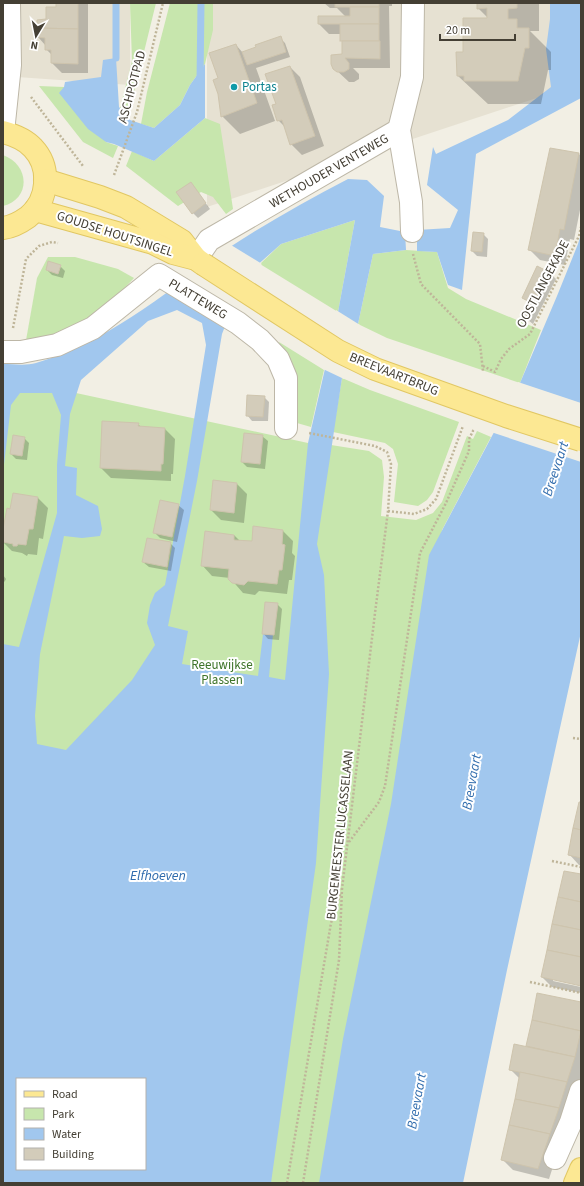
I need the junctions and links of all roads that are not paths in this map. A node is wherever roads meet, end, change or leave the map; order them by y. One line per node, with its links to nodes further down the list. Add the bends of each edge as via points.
1 (9, 3): 4 (street, via 10,65)
2 (413, 3): 3 (street, WETHOUDER VENTEWEG, via 412,77)
3 (399, 130): 8 (street, via 410,202); 9 (street, WETHOUDER VENTEWEG, via 209,240)
4 (3, 132): 5 (main road, via 20,138 33,148 42,163)
5 (45, 180): 6 (main road, via 44,193); 9 (main road, GOUDSE HOUTSINGEL, via 126,207 182,241)
6 (35, 210): 7 (main road, via 19,223); 9 (main road, GOUDSE HOUTSINGEL, via 153,243 173,253)
7 (3, 228)
8 (412, 241)
9 (199, 261): 12 (main road, BREEVAARTBRUG, bridge, via 338,351 375,369)
10 (6, 352): 11 (street, PLATTEWEG, via 56,345 93,328 159,275 238,323 260,340 278,359 286,378)
11 (295, 430)
12 (581, 440)
13 (581, 1091): 14 (street)
14 (555, 1158)
15 (581, 1169): 16 (main road)
16 (575, 1183)

